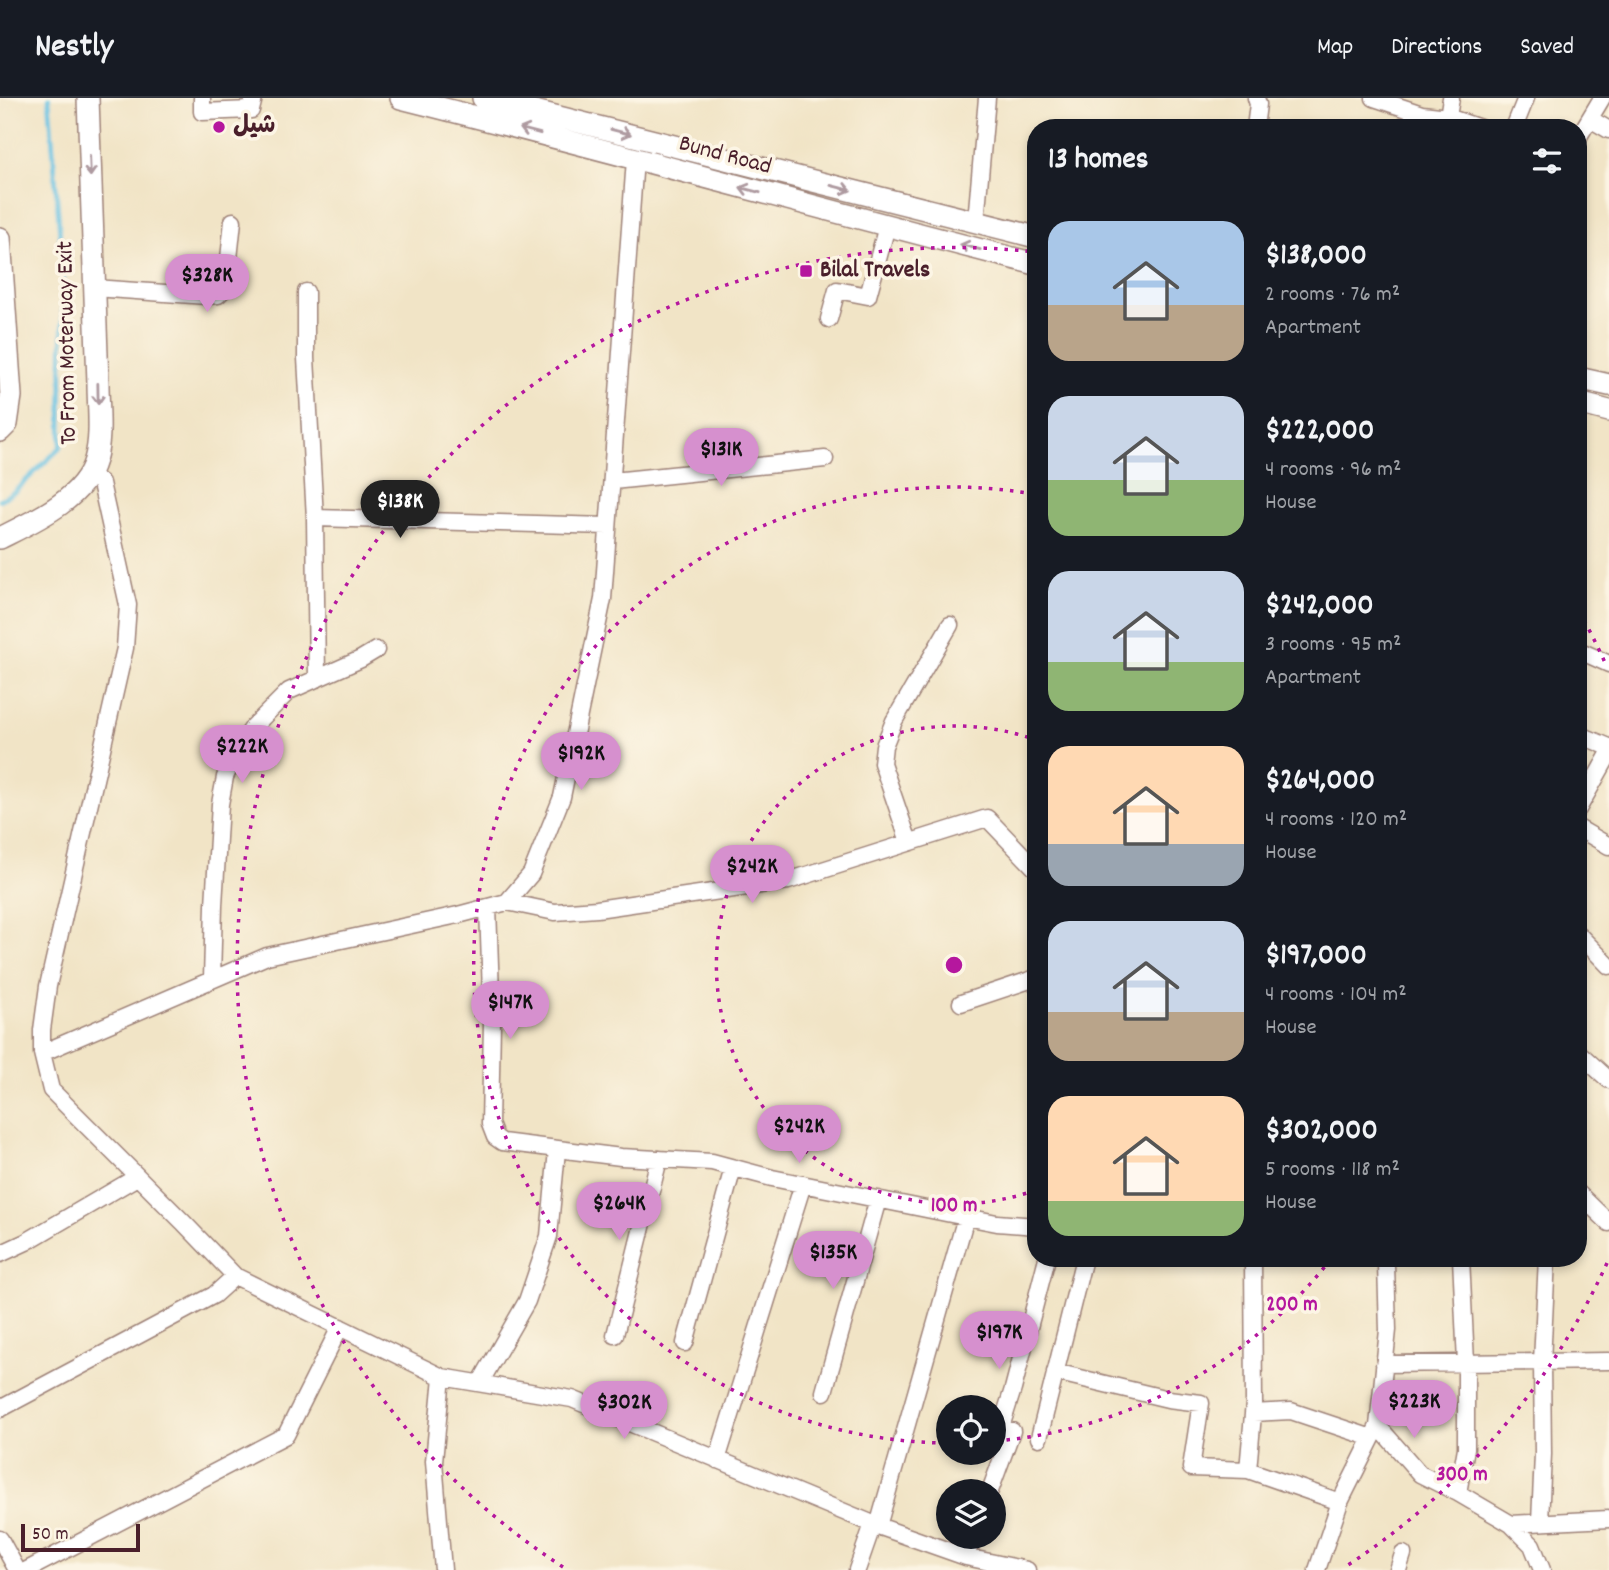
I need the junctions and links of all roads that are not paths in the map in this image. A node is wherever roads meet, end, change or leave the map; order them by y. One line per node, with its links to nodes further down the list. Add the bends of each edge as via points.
1 (88, 98): 26 (main road, To From Moterway Exit, one-way to 26)
2 (202, 98): 3 (street, via 202,112 251,110)
3 (254, 98)
4 (401, 98): 19 (main road, Bund Road, one-way to 4)
5 (483, 98): 21 (main road, Bund Road, one-way to 21)
6 (987, 98): 21 (street)
7 (1256, 98): 13 (street)
8 (1374, 98): 12 (street, via 1422,114)
9 (1451, 98): 12 (street)
10 (1526, 98): 15 (street)
11 (1602, 98): 16 (street)
12 (1448, 117): 14 (street)
13 (1256, 119)
14 (1454, 119)
15 (1518, 119)
16 (1590, 119): 17 (street); 18 (street)
17 (1587, 124)
18 (1609, 130)
19 (635, 159): 22 (main road, Bund Road, one-way to 19); 36 (street)
20 (233, 221): 26 (street, via 226,287 218,295)
21 (976, 221): 23 (main road, Bund Road)
22 (887, 226): 25 (main road, Bund Road, one-way to 22); 28 (street, via 868,296 836,290)
23 (1027, 235)
24 (0, 239): 33 (main road, via 11,396 7,424)
25 (1027, 262)
26 (94, 288): 35 (main road, To From Moterway Exit, one-way to 35, via 98,423)
27 (306, 292): 37 (street)
28 (829, 319)
29 (1587, 380): 30 (main road)
30 (1609, 385)
31 (1587, 405): 32 (main road)
32 (1609, 411)
33 (0, 431)
34 (825, 459): 36 (street)
35 (90, 475): 39 (main road, To From Moterway Exit, via 54,508); 60 (street, via 102,483 128,605 127,627 48,986)
36 (612, 481): 38 (street)
37 (314, 518): 38 (street); 44 (street)
38 (608, 526): 53 (street, via 603,599 562,797 531,874)
39 (0, 538)
40 (950, 625): 50 (street, via 884,746 882,763)
41 (376, 650): 44 (street)
42 (1587, 654): 43 (street)
43 (1609, 664)
44 (317, 679): 57 (street, via 289,691 253,727 225,777 218,831)
45 (1587, 738): 46 (street)
46 (1609, 747)
47 (1609, 754): 48 (street)
48 (1587, 793)
49 (1587, 833): 51 (street)
50 (909, 842): 52 (street, via 987,818); 53 (street, via 788,881 597,909 555,912)
51 (1609, 846)
52 (1027, 860)
53 (507, 902): 54 (street)
54 (488, 907): 57 (street, via 267,956); 63 (street, via 490,1124 502,1142)
55 (1587, 943): 56 (street)
56 (1609, 966)
57 (212, 979): 60 (street)
58 (1027, 981): 59 (street)
59 (961, 1003)
60 (42, 1053): 66 (street, via 51,1090)
61 (1587, 1060): 62 (street)
62 (1609, 1080)
63 (557, 1150): 64 (street); 90 (street, via 549,1237 527,1301)
64 (659, 1159): 65 (street); 82 (street)
65 (733, 1168): 67 (street); 83 (street)
66 (137, 1177): 73 (street); 80 (street)
67 (803, 1184): 68 (street); 96 (street)
68 (878, 1199): 70 (street); 91 (street)
69 (1587, 1202): 71 (street)
70 (966, 1217): 72 (street); 104 (street)
71 (1609, 1223)
72 (1027, 1225)
73 (0, 1254)
74 (1045, 1267): 98 (street, via 1000,1427 1012,1431)
75 (1082, 1267): 88 (street)
76 (1253, 1267): 93 (street)
77 (1386, 1267): 87 (street)
78 (1461, 1267): 86 (street)
79 (1546, 1267): 85 (street)
80 (235, 1276): 81 (street); 92 (street, via 214,1295)
81 (340, 1327): 89 (street); 109 (street, via 286,1435)
82 (615, 1335)
83 (685, 1343)
84 (1609, 1361): 85 (street)
85 (1542, 1362): 86 (street); 102 (street)
86 (1466, 1363): 87 (street); 99 (street, via 1466,1448)
87 (1384, 1364): 94 (street)
88 (1055, 1372): 95 (street); 97 (street, via 1201,1403 1191,1468)
89 (442, 1377): 90 (street); 110 (street, via 434,1461)
90 (480, 1383): 96 (street, via 572,1399)
91 (824, 1392)
92 (0, 1409)
93 (1253, 1413): 94 (street, via 1291,1411); 97 (street)
94 (1375, 1432): 99 (street, via 1420,1474); 100 (street)
95 (1039, 1438)
96 (717, 1460): 104 (street)
97 (1248, 1470): 100 (street)
98 (994, 1479)
99 (1458, 1493): 103 (street)
100 (1340, 1502): 113 (street)
101 (1609, 1519): 102 (street)
102 (1540, 1522): 103 (street)
103 (1511, 1524): 114 (street, via 1532,1545)
104 (876, 1525): 107 (street); 111 (street)
105 (0, 1539): 108 (street)
106 (968, 1549): 107 (street)
107 (965, 1557): 112 (street)
108 (18, 1570)
109 (27, 1570)
110 (443, 1570)
111 (857, 1570)
112 (1027, 1570)
113 (1317, 1570)
114 (1542, 1570)

